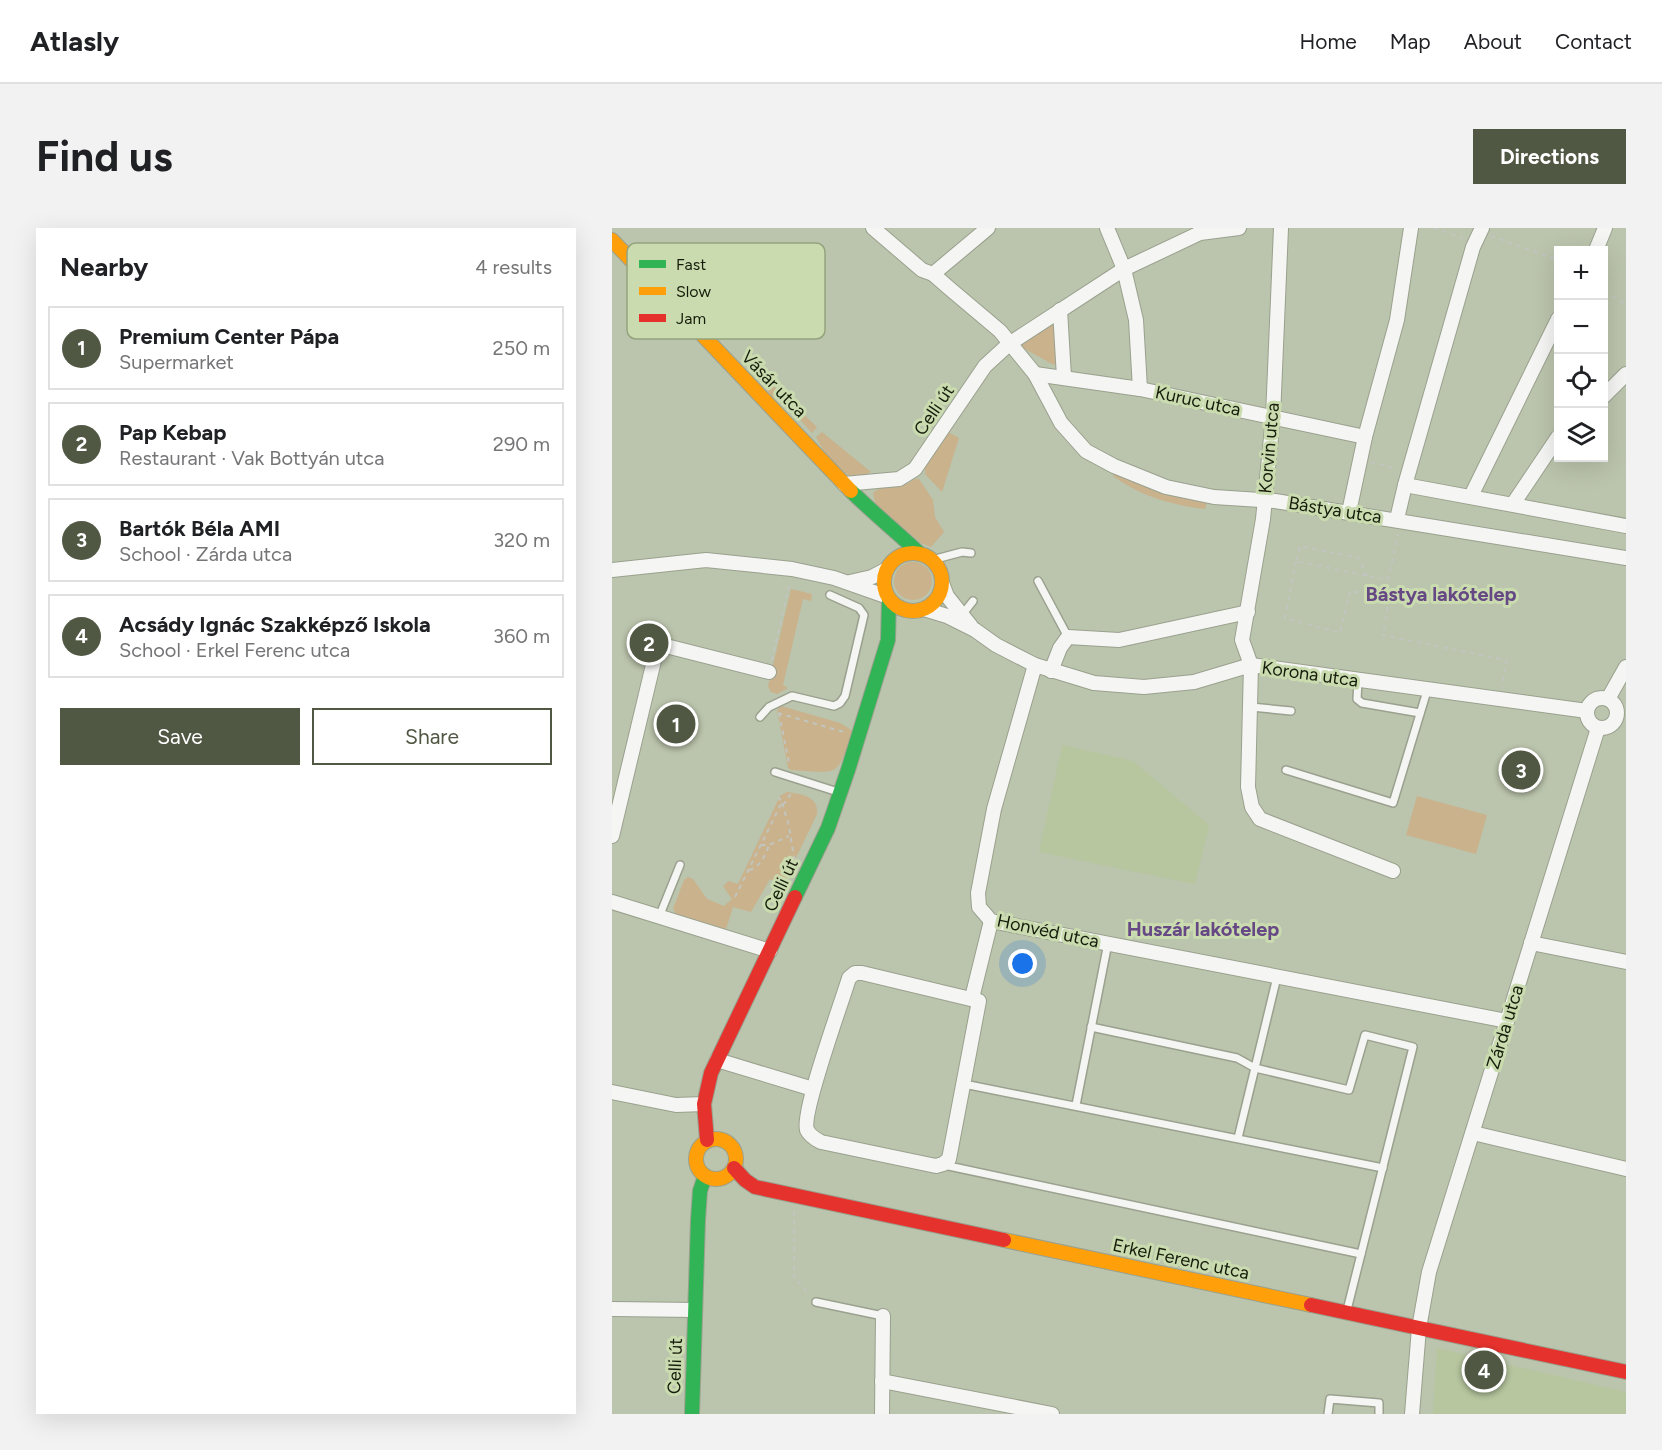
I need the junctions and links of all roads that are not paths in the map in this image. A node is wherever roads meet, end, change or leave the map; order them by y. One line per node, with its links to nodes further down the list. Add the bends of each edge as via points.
1 (873, 228): 13 (street, via 922,270)
2 (988, 228): 13 (street)
3 (1107, 228): 12 (street)
4 (1239, 228): 12 (street, Celli út, via 1200,233)
5 (1281, 228): 23 (street, Korvin utca)
6 (1411, 228): 24 (street, via 1397,320)
7 (1605, 228): 10 (street)
8 (1479, 234): 26 (street, Bástya utca)
9 (612, 240): 11 (street, Vásár utca)
10 (1598, 246)
11 (627, 256)
12 (1124, 269): 14 (street, Celli út); 21 (street, via 1136,320)
13 (933, 274): 17 (street)
14 (1060, 310): 17 (street, Celli út); 20 (street)
15 (1554, 327): 28 (street)
16 (706, 339): 27 (street, Vásár utca)
17 (1010, 344): 18 (street, Bástya utca); 27 (street, Celli út, via 986,366 915,469 898,479)
18 (1035, 374): 20 (street, Kuruc utca); 29 (street, Bástya utca, via 1061,423 1086,451 1166,487 1214,497)
19 (1626, 374): 22 (street)
20 (1064, 377): 21 (street, Kuruc utca)
21 (1140, 389): 23 (street, Kuruc utca)
22 (1608, 392)
23 (1273, 417): 24 (street, Kuruc utca); 29 (street, Korvin utca)
24 (1365, 437): 31 (street)
25 (1554, 443): 30 (street)
26 (1407, 478): 28 (street); 32 (street, Bástya utca)
27 (844, 484): 33 (street, Vásár utca)
28 (1471, 496): 30 (street)
29 (1265, 499): 31 (street, Bástya utca); 48 (street, Korvin utca)
30 (1513, 504): 34 (street)
31 (1349, 512): 32 (street, Bástya utca)
32 (1399, 519): 37 (street, Bástya utca)
33 (887, 526): 35 (street, Vásár utca); 39 (street)
34 (1626, 526)
35 (919, 553): 38 (street); 39 (street, via 904,554)
36 (971, 553): 38 (lane)
37 (1626, 558)
38 (932, 560): 43 (street)
39 (889, 566): 42 (street, via 872,577); 45 (street, via 884,582)
40 (612, 570): 42 (street, via 706,560 792,569)
41 (1038, 581): 51 (lane)
42 (848, 582): 45 (street)
43 (942, 583): 47 (street, via 934,603); 49 (street, Korona utca)
44 (830, 595): 65 (lane, via 859,608 864,615 845,696 834,706 792,696)
45 (889, 598): 47 (street, via 902,609); 52 (street, Celli út)
46 (973, 601): 49 (lane)
47 (921, 610): 50 (street, Korona utca, via 947,616); 52 (street, Celli út, via 899,625)
48 (1248, 612): 51 (street, via 1119,640); 54 (street, Korvin utca, via 1242,640)
49 (962, 615): 50 (street, Korona utca)
50 (975, 630): 53 (street, Korona utca)
51 (1068, 637): 56 (street)
52 (888, 640): 70 (street, Celli út)
53 (1035, 665): 56 (street, Korona utca); 76 (street, Honvéd utca, via 994,809 978,893 980,907)
54 (1251, 665): 56 (street, Korona utca, via 1194,682 1144,687 1094,683); 58 (street, Korona utca); 61 (street, Korvin utca)
55 (1626, 667): 60 (street)
56 (1051, 671)
57 (769, 672): 71 (street, via 658,644)
58 (1358, 681): 59 (street, Korona utca); 64 (lane, via 1357,699 1362,703)
59 (1427, 691): 63 (street, Korona utca); 64 (lane)
60 (1608, 699): 63 (street, via 1596,699); 66 (street, via 1616,705)
61 (1251, 707): 62 (lane); 73 (street, Korvin utca, via 1248,787 1252,807 1260,819)
62 (1291, 711)
63 (1587, 711): 67 (street, via 1588,720)
64 (1420, 713): 68 (lane, via 1393,803)
65 (760, 717)
66 (1621, 720): 67 (street, via 1609,728)
67 (1598, 728): 78 (street, Zárda utca)
68 (1286, 770)
69 (775, 772): 70 (lane)
70 (840, 792): 79 (street, Celli út, via 828,828)
71 (612, 836)
72 (680, 865): 75 (lane)
73 (1393, 871)
74 (612, 902): 75 (street)
75 (659, 917): 79 (street)
76 (991, 921): 77 (street, Honvéd utca); 82 (street)
77 (1108, 943): 81 (street, Honvéd utca); 84 (lane)
78 (1531, 943): 80 (street); 83 (street, Zárda utca)
79 (770, 951): 85 (street, Celli út)
80 (1626, 962)
81 (1277, 977): 83 (street, Honvéd utca); 86 (lane)
82 (972, 998): 87 (street, via 980,1001); 88 (street, via 855,973 849,978)
83 (1507, 1021): 92 (street, Zárda utca)
84 (1091, 1027): 86 (lane, via 1237,1058); 91 (lane)
85 (717, 1060): 88 (street); 90 (street, Celli út)
86 (1255, 1068): 93 (lane); 97 (lane, via 1349,1090 1365,1035 1413,1047)
87 (964, 1084): 91 (lane); 95 (street, via 949,1159)
88 (813, 1089): 95 (street, via 807,1119 812,1137 936,1166)
89 (612, 1092): 90 (street, via 676,1105)
90 (704, 1104): 94 (street, Celli út)
91 (1076, 1105): 93 (lane)
92 (1473, 1133): 98 (street); 106 (street, Zárda utca, via 1429,1272)
93 (1238, 1138): 97 (lane)
94 (706, 1140): 96 (street, via 728,1142 736,1154); 99 (street, Celli út, via 696,1158 696,1165)
95 (943, 1164): 100 (lane)
96 (734, 1168): 99 (street, via 718,1179); 104 (street, Erkel Ferenc utca, via 755,1187)
97 (1383, 1168): 100 (lane)
98 (1626, 1169)
99 (705, 1176): 103 (street, Celli út, via 700,1191)
100 (1361, 1254): 104 (lane)
101 (816, 1302): 105 (lane)
102 (612, 1309): 103 (street)
103 (695, 1310): 109 (street, Celli út)
104 (1346, 1312): 106 (street, Erkel Ferenc utca)
105 (884, 1316): 108 (street)
106 (1419, 1328): 107 (street, Erkel Ferenc utca); 114 (street, Zárda utca)
107 (1626, 1372)
108 (882, 1381): 110 (street); 111 (street)
109 (692, 1414)
110 (882, 1414)
111 (1052, 1414)
112 (1328, 1414): 113 (lane, via 1330,1400 1379,1403)
113 (1378, 1414)
114 (1412, 1414)

